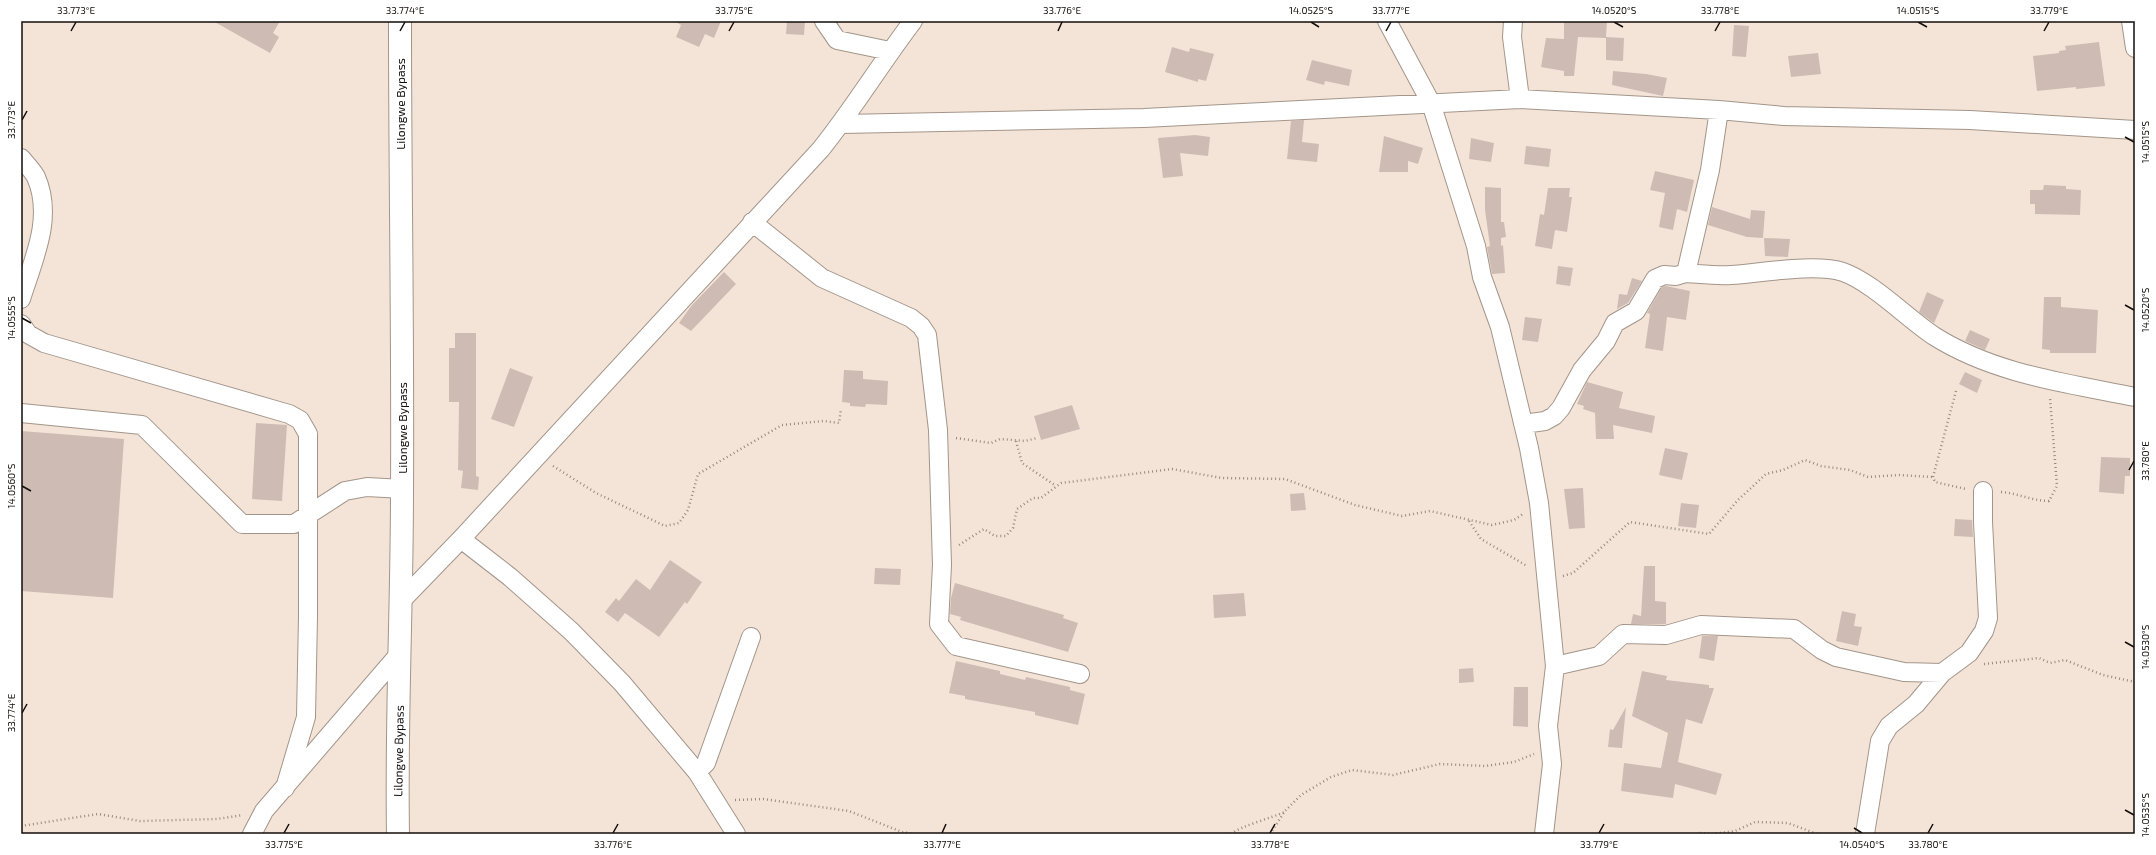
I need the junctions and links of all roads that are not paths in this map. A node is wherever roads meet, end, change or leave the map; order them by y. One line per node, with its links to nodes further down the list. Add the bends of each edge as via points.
1 (400, 21): 22 (main road, Lilongwe Bypass)
2 (824, 21): 8 (street, via 837,40)
3 (913, 21): 8 (street)
4 (1387, 21): 10 (street)
5 (1513, 21): 9 (street, via 1512,37)
6 (2131, 21): 7 (street)
7 (2135, 48)
8 (890, 51): 12 (street)
9 (1520, 99): 10 (street); 11 (street)
10 (1431, 103): 12 (street, via 1144,118); 21 (street, via 1476,246 1482,277 1500,327)
11 (1719, 110): 13 (street, via 1784,116 1970,120); 16 (street, via 1710,170)
12 (842, 124): 15 (street)
13 (2135, 130)
14 (21, 158): 17 (street, via 36,177 44,207 41,236)
15 (752, 222): 25 (street); 31 (street, via 822,278 911,318 921,326 926,335 938,430 942,565 939,624 956,646)
16 (1686, 273): 19 (street, via 1730,276 1823,268 1842,272 1858,280 1935,336 1995,366); 21 (street, via 1676,276 1664,275 1654,279 1636,311 1615,323 1606,341 1582,370 1554,416 1545,421)
17 (21, 299)
18 (21, 324): 24 (street, via 28,334 44,343 282,412 300,420 308,434)
19 (2135, 397)
20 (21, 413): 24 (street, via 142,425 242,524 294,524)
21 (1522, 424): 29 (street, via 1539,503)
22 (402, 489): 24 (street, via 366,487 345,491); 26 (main road, Lilongwe Bypass)
23 (1983, 491): 30 (street, via 1988,618 1984,631 1969,653)
24 (308, 515): 33 (street, via 306,717)
25 (461, 539): 26 (street); 32 (street, via 510,577 570,631 622,683)
26 (402, 600): 28 (main road, Lilongwe Bypass)
27 (751, 637): 32 (street, via 706,763)
28 (400, 652): 33 (street); 35 (main road, Lilongwe Bypass)
29 (1555, 666): 30 (street, via 1599,656 1623,634 1666,635 1701,625 1794,628 1822,650 1836,657 1904,672); 37 (street, via 1548,726 1552,764)
30 (1942, 673): 38 (street, via 1916,704 1889,726 1880,740)
31 (1080, 674)
32 (697, 772): 36 (street)
33 (285, 788): 34 (street, via 264,811)
34 (252, 834)
35 (398, 834)
36 (736, 834)
37 (1544, 834)
38 (1865, 834)

